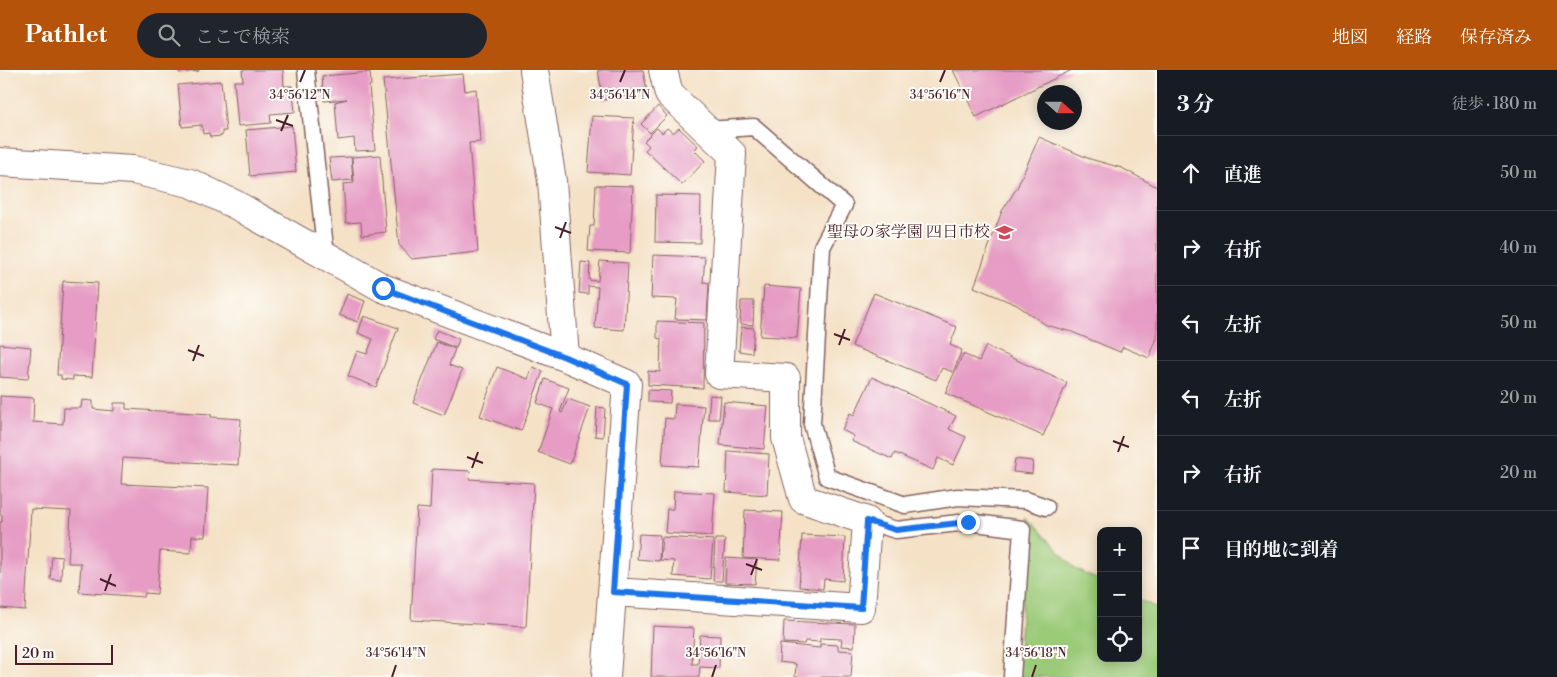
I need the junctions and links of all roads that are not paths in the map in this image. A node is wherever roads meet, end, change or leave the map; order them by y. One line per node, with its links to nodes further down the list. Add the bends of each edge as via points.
1 (306, 70): 6 (lane)
2 (534, 70): 7 (street, via 552,181)
3 (664, 70): 4 (street, via 670,94)
4 (706, 130): 8 (lane, via 754,127 844,205 822,247 812,424 827,477 905,505 958,497 1026,500); 9 (street, via 732,154 719,374 786,378 786,438 803,499)
5 (0, 162): 6 (street, via 133,170 190,183)
6 (326, 257): 7 (street, via 383,288)
7 (565, 357): 10 (street, via 627,384)
8 (1046, 507)
9 (867, 521): 10 (street, via 861,608); 12 (lane, via 896,530 968,522 1022,528)
10 (613, 592): 11 (street)
11 (606, 677)
12 (1012, 677)

